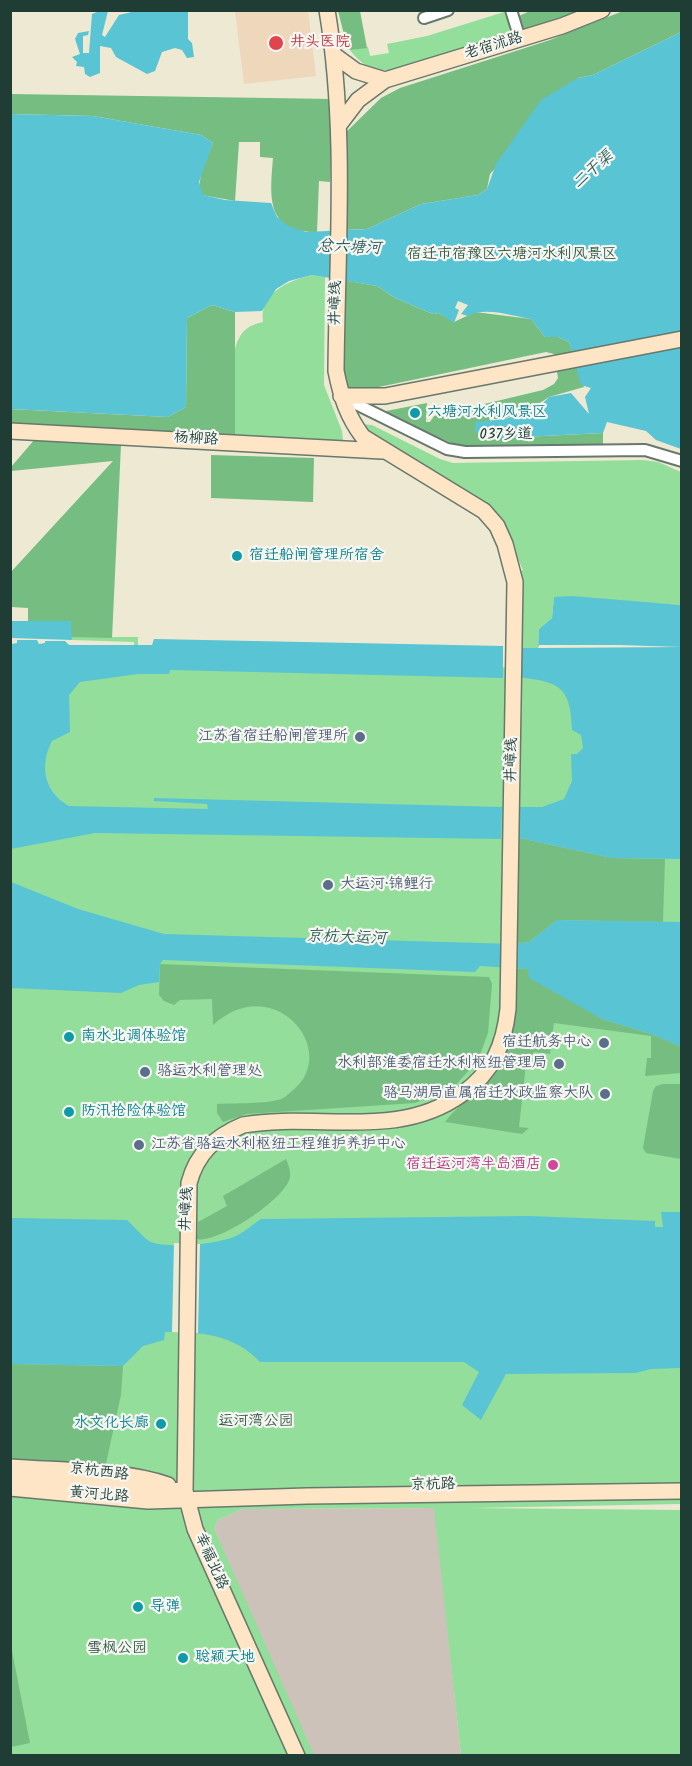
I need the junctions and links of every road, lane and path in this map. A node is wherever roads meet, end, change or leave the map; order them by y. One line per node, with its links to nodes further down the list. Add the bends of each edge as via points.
1 (327, 10): 7 (main road, 井嶂线)
2 (448, 10): 5 (street)
3 (511, 10): 6 (street)
4 (602, 10): 6 (main road, 老宿沭路)
5 (424, 18)
6 (520, 39): 8 (main road, 老宿沭路)
7 (334, 55): 8 (main road, via 356,70); 9 (main road, 井嶂线)
8 (385, 80): 9 (main road, 老宿沭路, via 358,100)
9 (339, 125): 11 (main road, 井嶂线, via 336,371)
10 (681, 339): 11 (main road, via 384,396)
11 (341, 396): 13 (main road, 井嶂线, via 350,420 363,437); 14 (street, 037乡道, via 447,449 645,450)
12 (10, 431): 13 (main road, 杨柳路)
13 (382, 451): 15 (main road, 井嶂线, via 484,511 497,526 511,563 515,582 514,731 505,1034 499,1053 471,1088 450,1103 410,1119 243,1125 204,1150 191,1174 188,1193)
14 (681, 461)
15 (187, 1354): 21 (main road, 幸福北路)
16 (10, 1467): 21 (main road, 京杭西路, via 150,1479)
17 (10, 1478): 21 (main road, 黄河北路)
18 (681, 1483): 21 (main road, 京杭路)
19 (10, 1488): 21 (main road, 黄河北路, via 148,1501)
20 (681, 1491): 21 (main road, 京杭路)
21 (186, 1496): 22 (main road, 幸福北路, via 207,1556)
22 (297, 1755)

